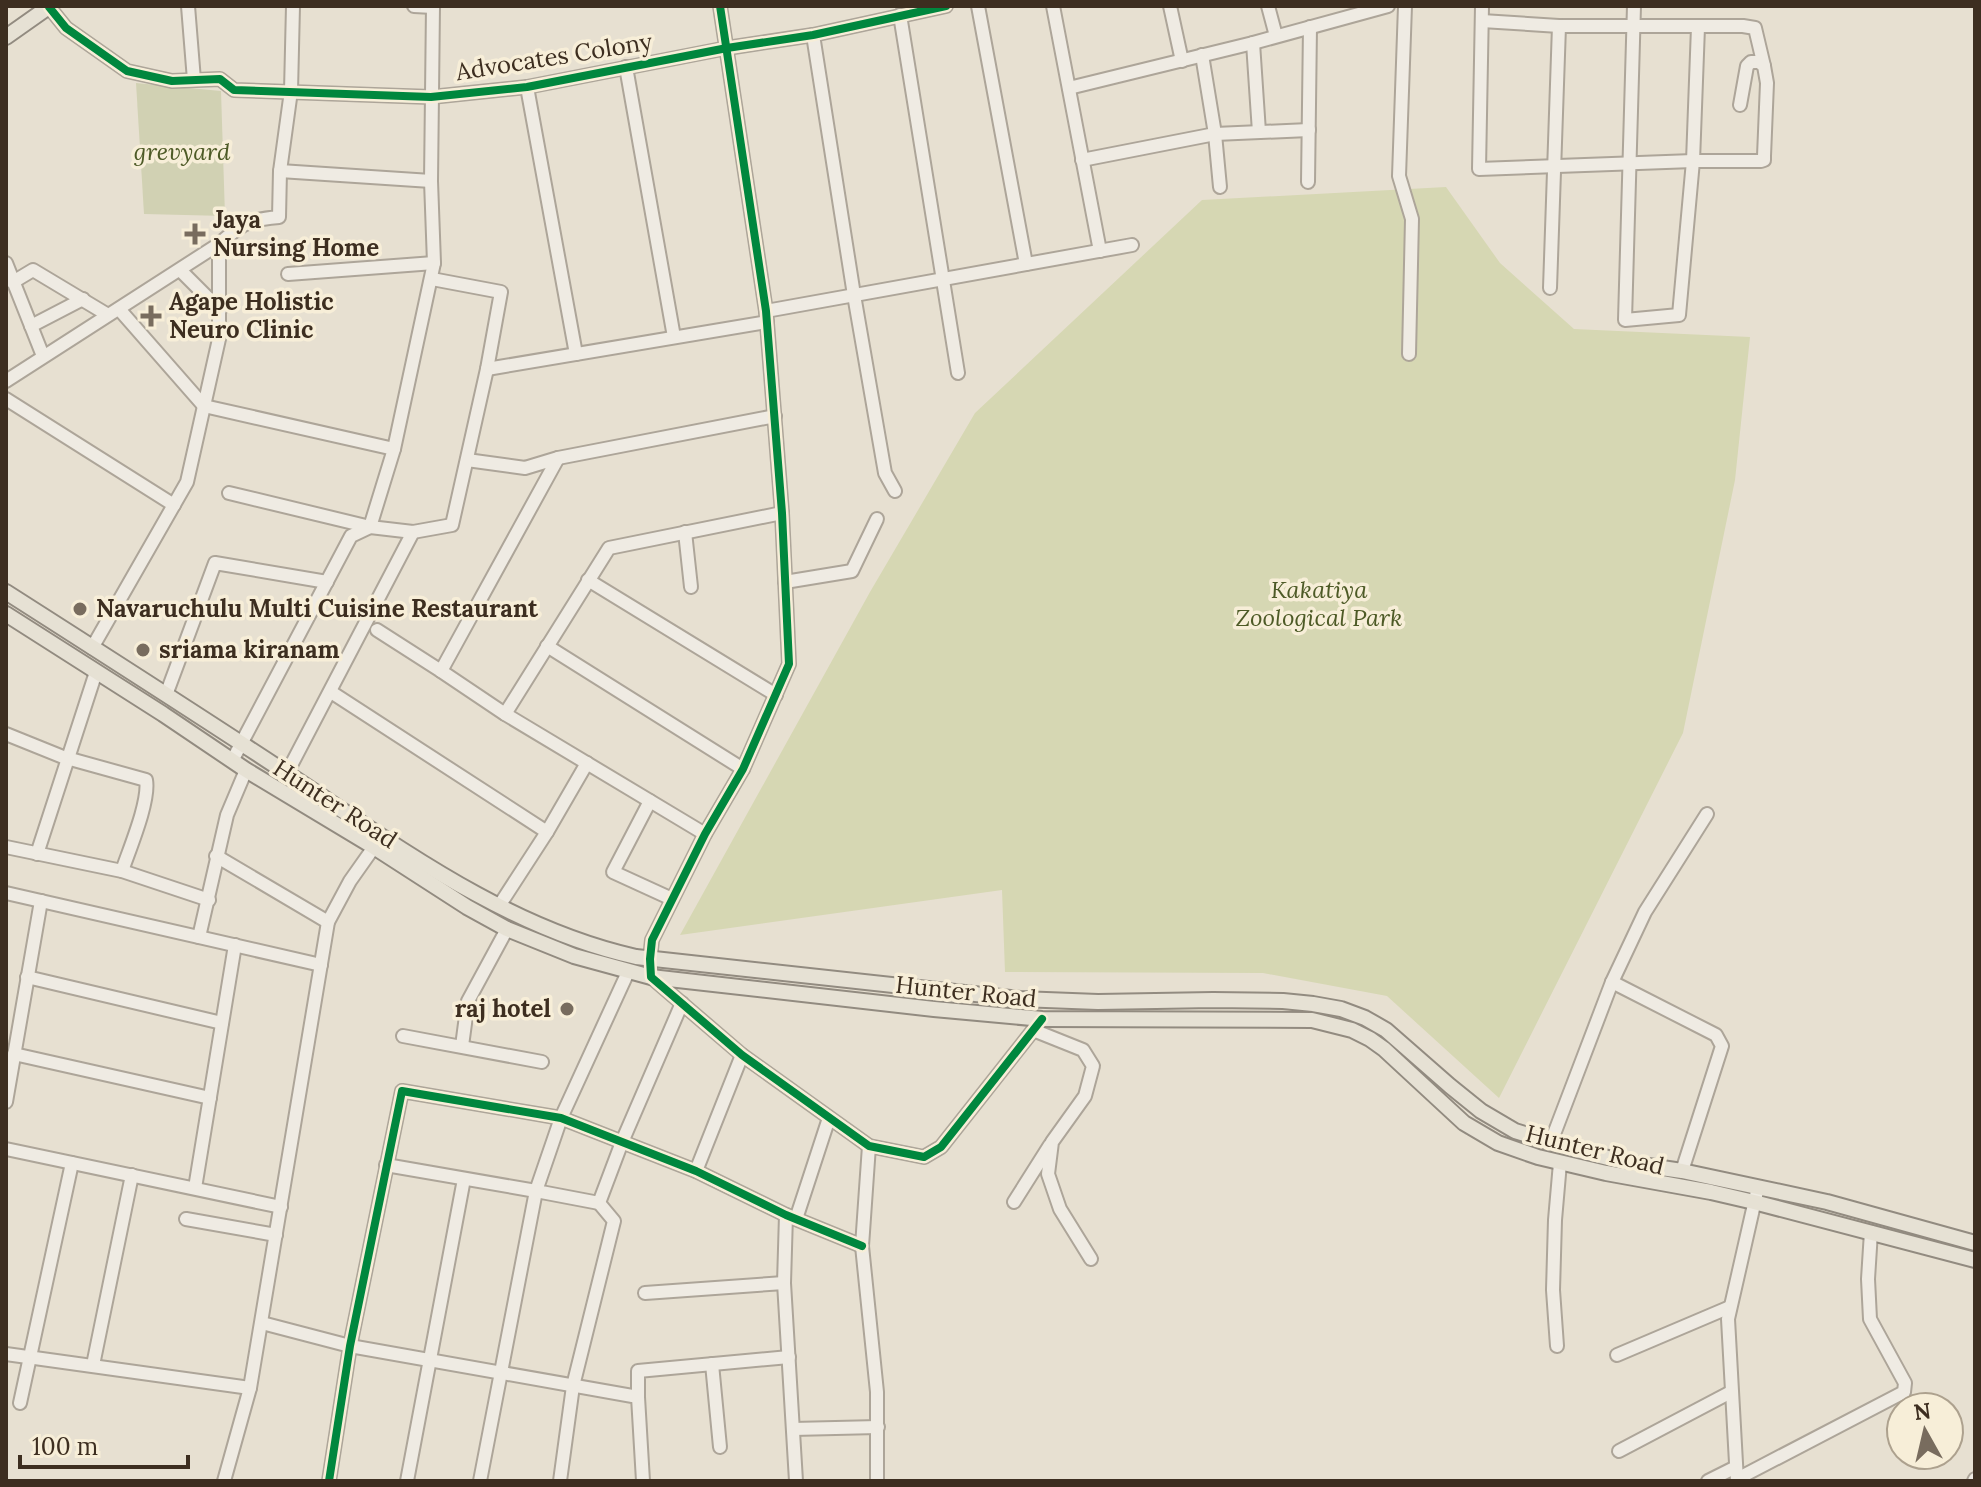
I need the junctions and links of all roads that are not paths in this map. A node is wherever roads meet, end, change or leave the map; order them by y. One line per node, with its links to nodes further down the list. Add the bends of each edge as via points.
1 (34, 6): 2 (main road)
2 (50, 6): 25 (main road); 32 (street, Advocates Colony, via 66,28 127,71)
3 (188, 6): 32 (street)
4 (293, 6): 35 (street)
5 (414, 6): 16 (street)
6 (720, 6): 27 (street)
7 (946, 6): 17 (street, Advocates Colony)
8 (978, 6): 54 (street)
9 (1053, 6): 34 (street)
10 (1170, 6): 29 (street)
11 (1268, 6): 24 (street)
12 (1388, 6): 20 (street)
13 (1405, 6): 69 (street, via 1399,176 1412,219)
14 (1482, 6): 18 (street)
15 (1634, 6): 21 (street)
16 (433, 7): 36 (street)
17 (900, 15): 23 (street, Advocates Colony); 57 (street)
18 (1482, 21): 19 (street); 44 (street, via 1479,169)
19 (1559, 26): 21 (street); 44 (street)
20 (1310, 27): 24 (street); 38 (street)
21 (1634, 27): 22 (street); 43 (street)
22 (1698, 27): 30 (street, via 1755,28); 42 (street)
23 (813, 35): 27 (street, Advocates Colony); 61 (street)
24 (1276, 36): 26 (street)
25 (6, 37)
26 (1253, 43): 28 (street); 39 (street)
27 (727, 48): 31 (street, Advocates Colony); 65 (street)
28 (1202, 55): 29 (street); 40 (street)
29 (1182, 61): 34 (street)
30 (1764, 66): 37 (street, via 1747,66); 42 (street, via 1764,160)
31 (626, 67): 33 (street, Advocates Colony); 67 (street)
32 (194, 80): 35 (street, Advocates Colony, via 220,79 234,90)
33 (527, 87): 36 (street, Advocates Colony); 68 (street)
34 (1069, 88): 41 (street)
35 (291, 91): 36 (street, Advocates Colony); 45 (street)
36 (431, 97): 46 (street)
37 (1740, 105)
38 (1309, 130): 39 (street); 47 (street)
39 (1259, 132): 40 (street)
40 (1215, 134): 41 (street); 48 (street)
41 (1082, 160): 51 (street)
42 (1693, 161): 43 (street); 43 (street, via 1679,315 1625,320)
43 (1630, 163): 44 (street)
44 (1554, 167): 60 (street)
45 (280, 171): 46 (street); 49 (street, via 279,217 242,224)
46 (431, 181): 53 (street)
47 (1308, 182)
48 (1220, 187)
49 (219, 244): 55 (street); 63 (street)
50 (1132, 245): 51 (street)
51 (1100, 251): 54 (street)
52 (6, 263): 59 (street)
53 (434, 263): 56 (street); 58 (street)
54 (1026, 264): 57 (street)
55 (180, 270): 63 (street); 64 (street)
56 (288, 274)
57 (944, 278): 61 (street); 72 (street)
58 (432, 279): 71 (street, via 501,292); 77 (street)
59 (10, 280): 62 (street, via 33,270); 66 (street)
60 (1550, 288)
61 (854, 295): 65 (street); 80 (street, via 885,473)
62 (83, 299): 64 (street); 66 (street)
63 (220, 310): 75 (street)
64 (113, 312): 70 (street); 75 (street)
65 (766, 316): 67 (street); 76 (street)
66 (31, 326): 70 (street)
67 (674, 337): 68 (street)
68 (576, 354): 71 (street)
69 (1409, 354)
70 (43, 356): 73 (street)
71 (487, 369): 79 (street)
72 (958, 373)
73 (6, 381)
74 (6, 399): 82 (street)
75 (204, 406): 77 (street); 82 (street, via 187,482)
76 (775, 416): 78 (street); 83 (street)
77 (394, 449): 85 (street)
78 (558, 458): 79 (street, via 525,468); 97 (street)
79 (467, 460): 86 (street, via 452,525)
80 (895, 491)
81 (229, 493): 85 (street)
82 (174, 505): 96 (street)
83 (782, 513): 87 (street); 90 (street)
84 (877, 519): 90 (street, via 852,571)
85 (370, 527): 86 (street); 89 (street, via 351,536)
86 (413, 532): 99 (street)
87 (685, 532): 88 (street, via 609,548); 91 (street)
88 (588, 580): 95 (street); 101 (street)
89 (327, 582): 100 (street, via 215,563); 104 (street)
90 (785, 582): 101 (street, via 789,664)
91 (691, 587)
92 (6, 592): 96 (main road, Hunter Road)
93 (6, 614): 98 (main road, Hunter Road)
94 (377, 630): 97 (street)
95 (547, 646): 102 (street); 108 (street)
96 (92, 648): 100 (main road, Hunter Road)
97 (441, 671): 102 (street)
98 (96, 672): 105 (street); 106 (main road, Hunter Road)
99 (331, 692): 110 (street); 113 (street)
100 (166, 695): 104 (main road, Hunter Road)
101 (776, 695): 108 (street)
102 (505, 714): 107 (street)
103 (6, 734): 105 (street)
104 (241, 743): 106 (street); 110 (main road, Hunter Road)
105 (68, 758): 117 (street); 119 (street, via 146,780)
106 (232, 761): 109 (main road, Hunter Road)
107 (587, 763): 111 (street); 113 (street)
108 (743, 769): 114 (street)
109 (246, 770): 115 (main road, Hunter Road); 118 (street)
110 (287, 773): 115 (main road, Hunter Road)
111 (650, 801): 114 (street); 121 (street, via 613,872)
112 (1707, 814): 134 (street, via 1645,912)
113 (547, 832): 124 (street)
114 (705, 834): 121 (street)
115 (369, 839): 124 (main road, Hunter Road); 125 (street); 126 (main road, Hunter Road)
116 (6, 847): 117 (street)
117 (37, 854): 119 (street)
118 (216, 856): 122 (street); 125 (street)
119 (122, 871): 122 (street)
120 (6, 893): 123 (street)
121 (672, 899): 129 (street, via 652,940)
122 (209, 900): 127 (street)
123 (41, 901): 127 (street); 132 (street)
124 (499, 906): 129 (main road, Hunter Road, via 563,935)
125 (328, 922): 130 (street)
126 (507, 929): 131 (main road, Hunter Road); 141 (street, via 468,1001)
127 (199, 937): 128 (street)
128 (235, 945): 130 (street); 138 (street)
129 (650, 959): 133 (street); 135 (main road, Hunter Road, via 1020,999)
130 (321, 965): 167 (street)
131 (628, 972): 133 (main road, Hunter Road); 147 (street)
132 (27, 977): 138 (street); 142 (street)
133 (651, 977): 136 (street); 139 (main road, Hunter Road)
134 (1612, 982): 151 (street); 158 (street, via 1716,1035 1722,1046)
135 (1121, 1002): 137 (main road); 151 (main road, Hunter Road, via 1283,1001 1341,1009 1386,1030 1497,1121)
136 (682, 1003): 143 (street); 149 (street)
137 (1122, 1019): 139 (main road, Hunter Road); 155 (main road, Hunter Road, via 1312,1020 1352,1030 1384,1049 1464,1123 1498,1143)
138 (222, 1023): 145 (street)
139 (1037, 1024): 150 (street, via 1083,1050 1093,1066 1085,1096); 152 (street, via 941,1147 924,1157)
140 (403, 1036): 141 (street)
141 (462, 1046): 144 (street)
142 (14, 1054): 145 (street); 146 (street)
143 (742, 1055): 148 (street); 157 (street)
144 (542, 1062)
145 (210, 1098): 162 (street)
146 (6, 1102)
147 (561, 1118): 149 (street); 156 (street, via 402,1091); 163 (street)
148 (829, 1118): 152 (street); 168 (street)
149 (622, 1142): 157 (street); 166 (street)
150 (1052, 1142): 164 (street); 174 (street, via 1048,1174 1060,1209)
151 (1551, 1142): 158 (main road, Hunter Road)
152 (869, 1146): 173 (street)
153 (6, 1149): 154 (street)
154 (72, 1163): 159 (street); 185 (street)
155 (1560, 1163): 165 (main road, Hunter Road); 181 (street, via 1553,1290)
156 (386, 1165): 160 (street); 180 (street)
157 (696, 1171): 168 (street)
158 (1682, 1171): 161 (main road, Hunter Road)
159 (132, 1175): 162 (street); 188 (street)
160 (464, 1179): 163 (street); 186 (street)
161 (1758, 1187): 165 (street); 172 (main road, Hunter Road)
162 (195, 1188): 167 (street)
163 (536, 1191): 166 (street); 189 (street)
164 (1014, 1202)
165 (1754, 1202): 170 (main road, Hunter Road); 178 (street)
166 (599, 1203): 190 (street, via 614,1221)
167 (281, 1207): 171 (street)
168 (791, 1217): 173 (street); 176 (street)
169 (186, 1219): 171 (street)
170 (1871, 1232): 175 (main road, Hunter Road); 199 (street, via 1870,1319 1905,1383 1904,1392)
171 (276, 1235): 179 (street)
172 (1975, 1243)
173 (862, 1246): 195 (street)
174 (1091, 1259)
175 (1975, 1260)
176 (784, 1283): 177 (street); 184 (street)
177 (645, 1293)
178 (1730, 1307): 183 (street); 192 (street)
179 (262, 1323): 180 (street); 191 (street)
180 (350, 1346): 186 (street); 201 (street)
181 (1557, 1346)
182 (6, 1354): 185 (street)
183 (1617, 1355)
184 (789, 1357): 187 (street); 196 (street)
185 (29, 1358): 188 (street); 194 (street)
186 (429, 1360): 189 (street); 202 (street)
187 (712, 1364): 193 (street, via 638,1371); 197 (street)
188 (93, 1365): 191 (street)
189 (500, 1373): 190 (street); 203 (street)
190 (573, 1386): 193 (street); 204 (street)
191 (250, 1388): 200 (street)
192 (1731, 1392): 198 (street); 199 (street)
193 (638, 1397): 205 (street)
194 (20, 1403)
195 (878, 1427): 196 (street); 207 (street)
196 (793, 1429): 206 (street)
197 (720, 1447)
198 (1619, 1451)
199 (1736, 1476): 208 (street)
200 (224, 1481)
201 (329, 1481)
202 (407, 1481)
203 (480, 1481)
204 (560, 1481)
205 (643, 1481)
206 (796, 1481)
207 (877, 1481)
208 (1708, 1481)

